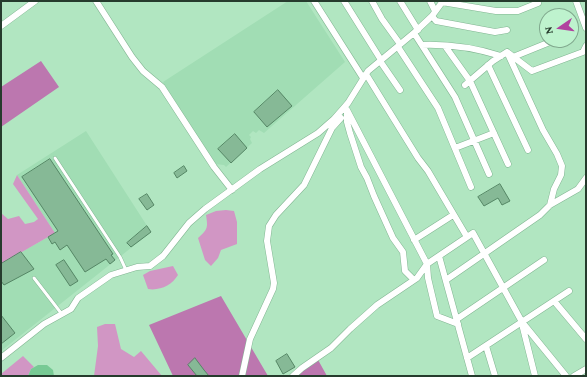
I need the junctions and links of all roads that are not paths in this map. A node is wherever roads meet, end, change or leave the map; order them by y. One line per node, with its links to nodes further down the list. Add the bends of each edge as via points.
1 (35, 1): 12 (street)
2 (96, 1): 39 (street, via 132,57 143,71 162,87)
3 (314, 1): 26 (street)
4 (344, 1): 24 (street)
5 (372, 1): 17 (street)
6 (400, 1): 15 (street)
7 (430, 1): 11 (street)
8 (442, 1): 10 (street, via 496,11 518,12); 11 (street)
9 (576, 1): 13 (street)
10 (538, 3)
11 (434, 13): 14 (street, via 436,21 495,32); 15 (street)
12 (1, 26)
13 (586, 28)
14 (507, 30)
15 (416, 31): 16 (street); 17 (street)
16 (422, 45): 18 (street); 31 (street, via 455,97)
17 (399, 46): 24 (street); 32 (street, via 438,108)
18 (445, 46): 22 (street, via 480,50); 27 (street)
19 (539, 46): 23 (street)
20 (586, 46): 23 (street, via 583,52 532,71)
21 (508, 52): 22 (street); 23 (street); 40 (street, via 562,166)
22 (501, 56): 25 (street)
23 (513, 57)
24 (380, 61): 26 (street); 28 (street)
25 (488, 65): 27 (street); 33 (street)
26 (363, 78): 29 (street); 39 (street, via 348,103 329,124); 41 (street, via 432,178)
27 (467, 83): 30 (street)
28 (400, 90)
29 (347, 110): 43 (street); 50 (street, via 347,122 361,167 403,252 405,271); 63 (street, via 332,128 304,185 269,226 267,241 273,289 250,339)
30 (494, 133): 31 (street); 35 (street)
31 (474, 140): 32 (street); 36 (street)
32 (455, 148): 38 (street)
33 (528, 150)
34 (55, 158): 48 (lane)
35 (508, 164)
36 (489, 174)
37 (586, 178): 40 (street, via 578,189)
38 (471, 187)
39 (232, 190): 48 (street, via 189,223 163,256 150,266)
40 (550, 205): 44 (street, via 540,215)
41 (453, 215): 42 (street); 43 (street)
42 (467, 237): 44 (street, via 473,233); 45 (street)
43 (414, 240): 47 (street)
44 (484, 254): 51 (street); 52 (street)
45 (440, 256): 47 (street); 51 (street)
46 (544, 260): 52 (street)
47 (427, 264): 50 (street); 56 (street, via 437,316)
48 (126, 270): 55 (street, via 111,275 78,298 70,309)
49 (34, 278): 55 (lane)
50 (414, 280): 64 (street, via 376,305 331,348)
51 (446, 280): 56 (street)
52 (502, 288): 56 (street); 57 (street)
53 (570, 291): 54 (street)
54 (554, 301): 57 (street); 58 (street)
55 (61, 313): 60 (street)
56 (457, 321): 61 (street)
57 (522, 322): 59 (street); 67 (street); 68 (street)
58 (586, 340)
59 (486, 346): 61 (street); 66 (street)
60 (1, 358)
61 (467, 358): 65 (street)
62 (586, 369): 69 (street)
63 (242, 376)
64 (293, 376)
65 (472, 376)
66 (495, 376)
67 (536, 376)
68 (566, 376)
69 (574, 376)

